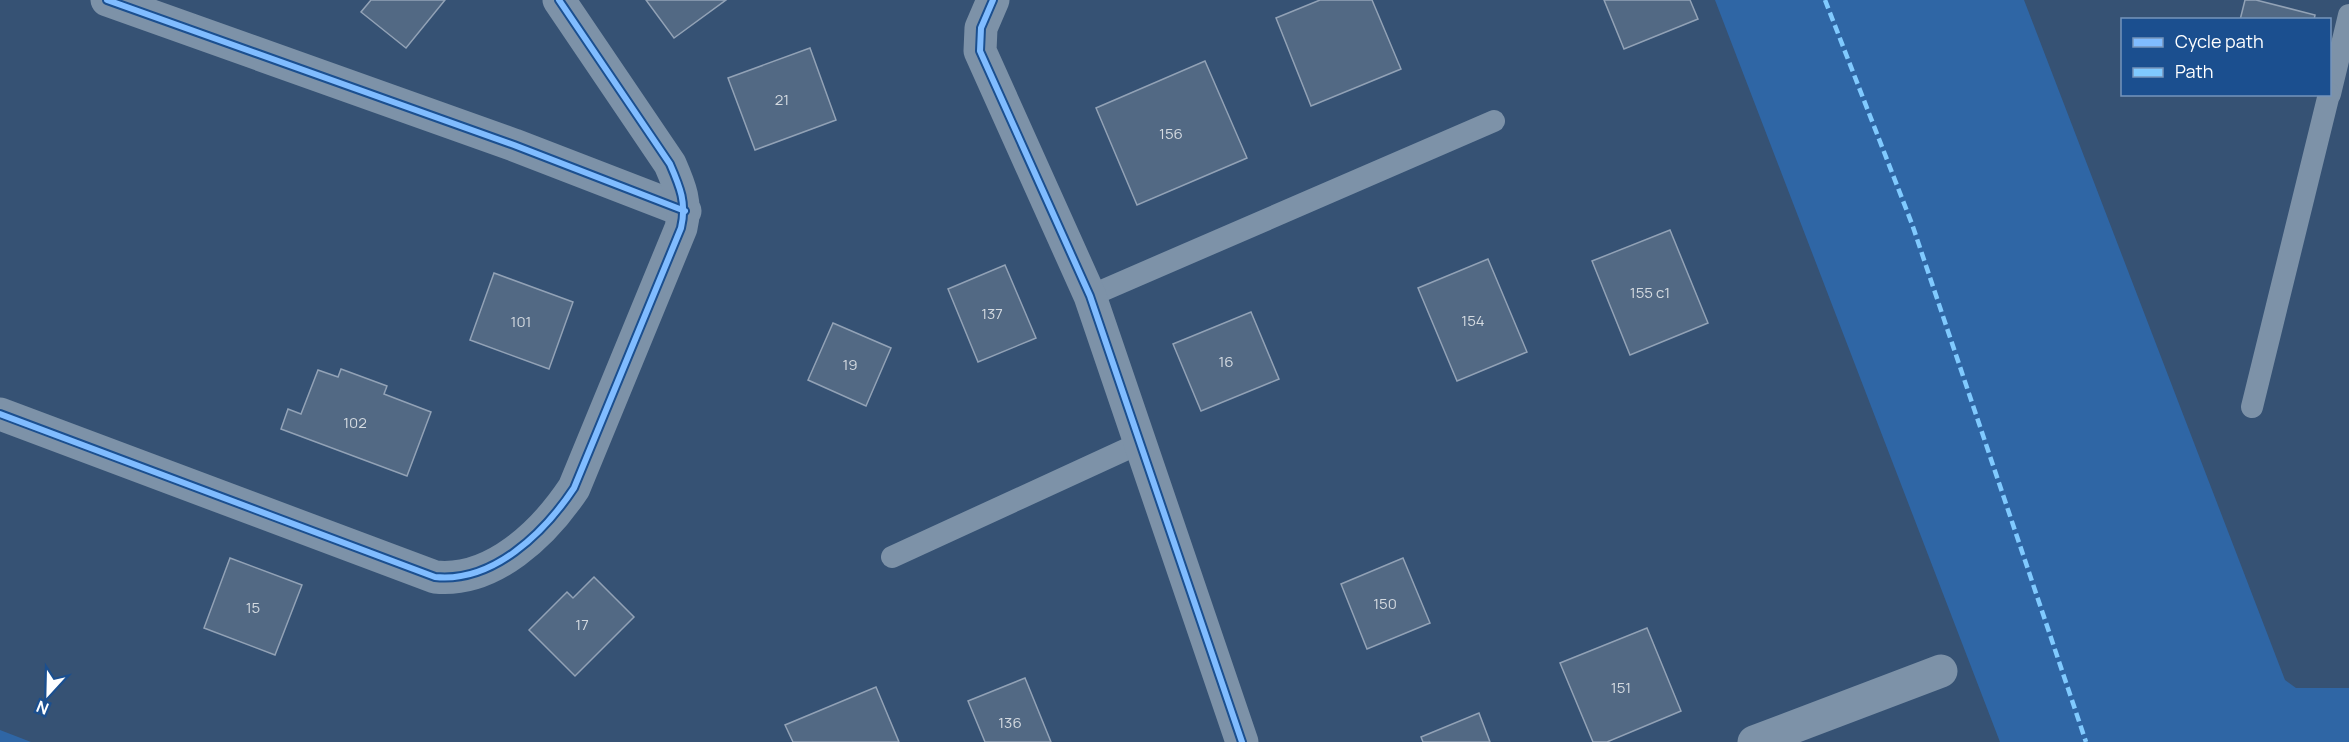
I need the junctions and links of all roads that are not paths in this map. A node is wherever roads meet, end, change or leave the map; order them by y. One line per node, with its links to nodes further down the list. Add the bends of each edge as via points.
1 (107, 0): 8 (street, via 514,145)
2 (559, 0): 8 (street, via 670,164 682,191)
3 (993, 0): 9 (street, via 981,28 980,51)
4 (2349, 15): 5 (lane)
5 (2331, 90)
6 (2330, 96): 10 (lane)
7 (1494, 121): 9 (lane)
8 (685, 211): 11 (street, via 574,488 533,538 478,574 456,579 435,577)
9 (1090, 296): 12 (street)
10 (2252, 407)
11 (0, 414)
12 (1140, 443): 13 (lane); 15 (street)
13 (892, 557)
14 (1941, 671): 16 (street)
15 (1242, 742)
16 (1754, 742)

